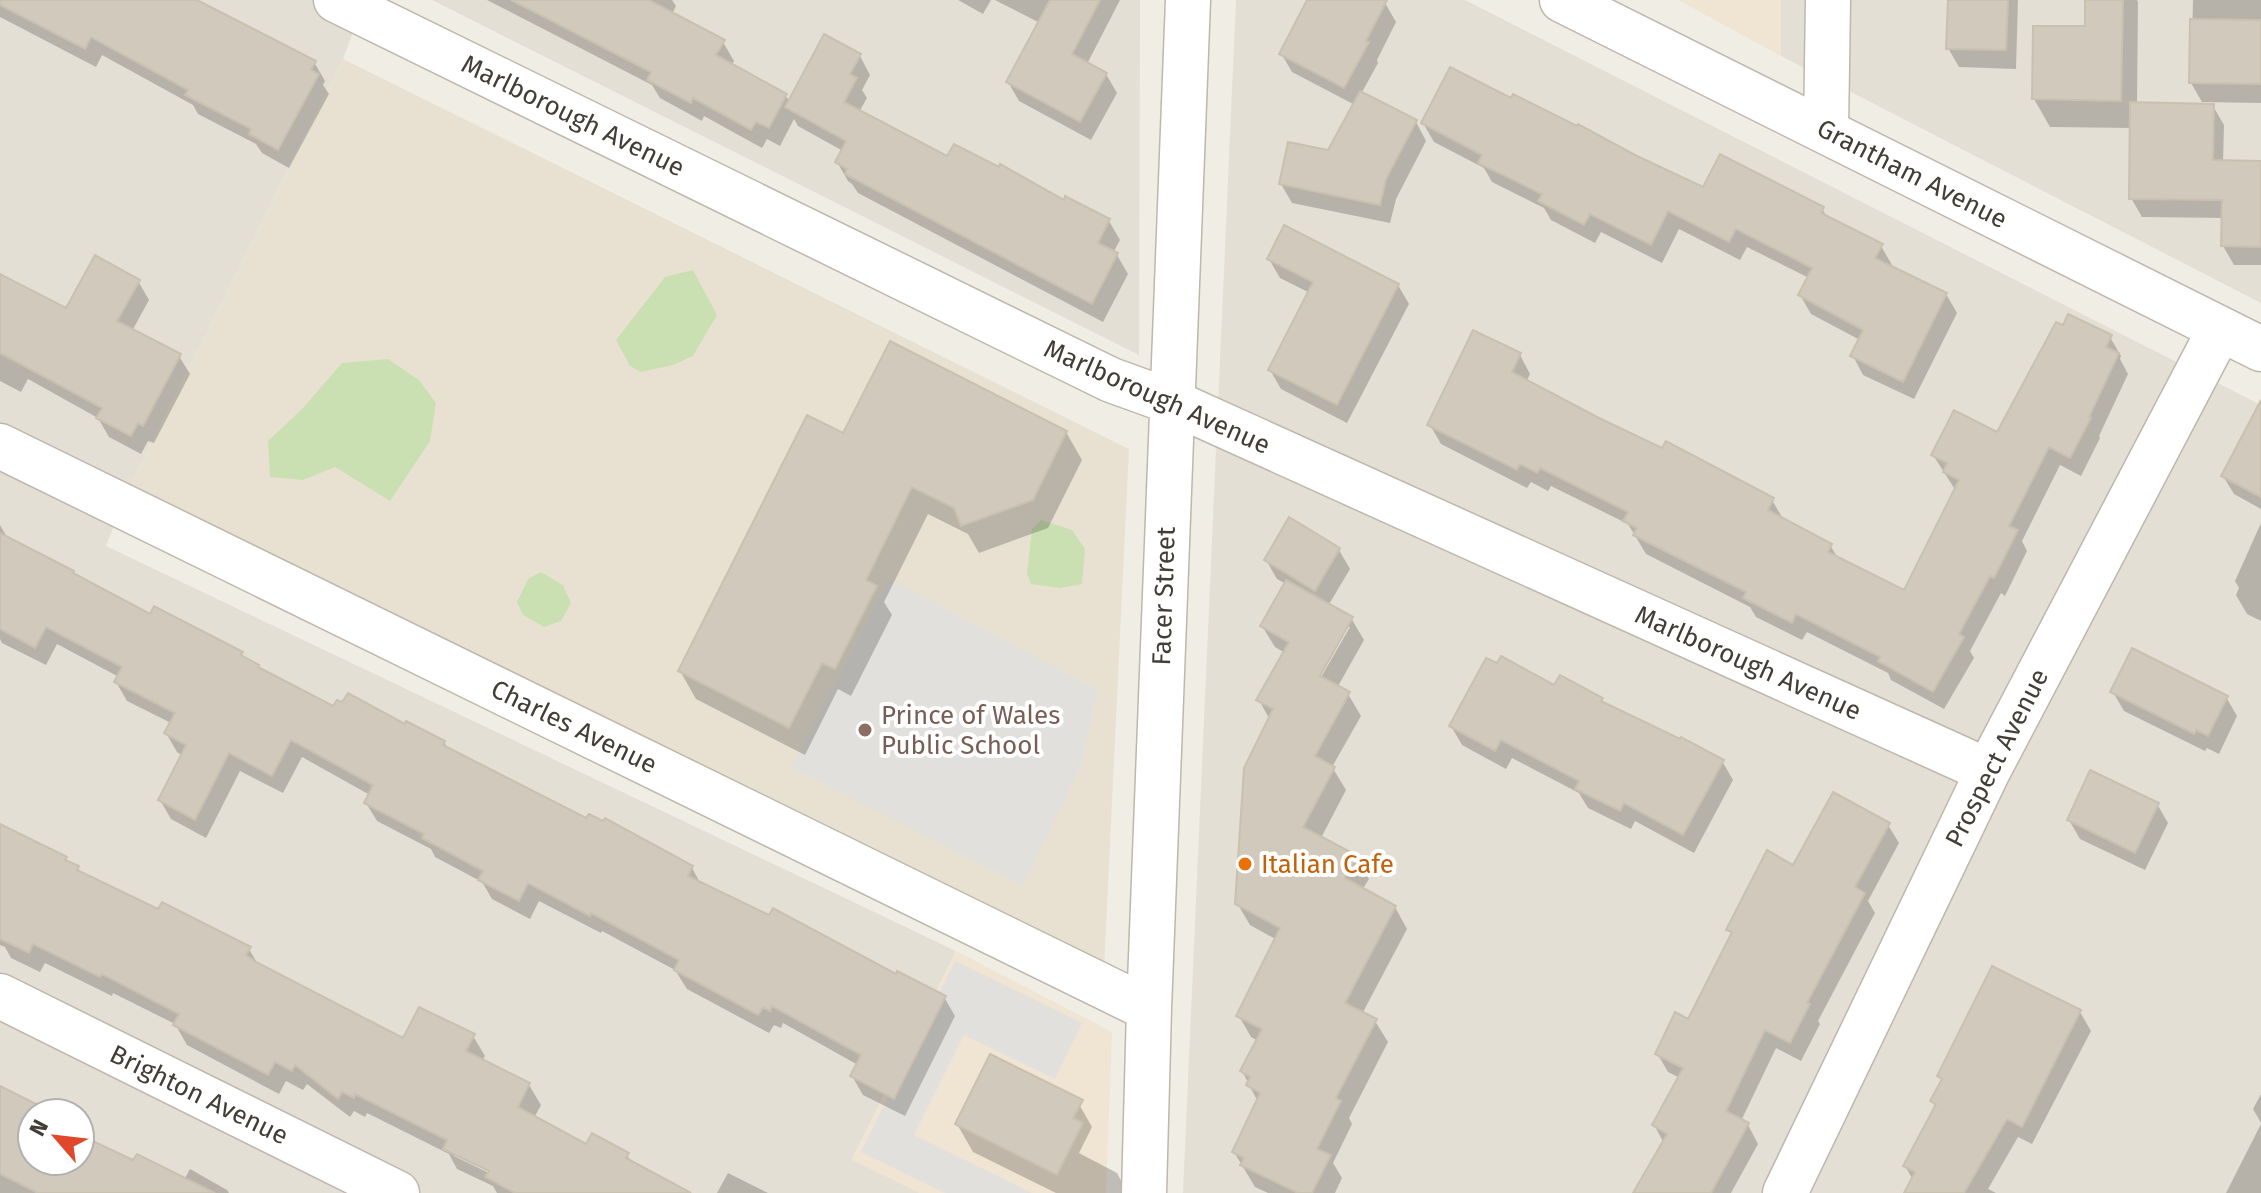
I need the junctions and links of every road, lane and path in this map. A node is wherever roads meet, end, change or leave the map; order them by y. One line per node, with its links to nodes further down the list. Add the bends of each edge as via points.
1 (336, 0): 8 (street, Marlborough Avenue, via 1111,380)
2 (1188, 0): 8 (street, Facer Street)
3 (1562, 0): 5 (street, Grantham Avenue)
4 (1828, 0): 5 (street)
5 (1826, 130): 6 (street, Grantham Avenue)
6 (2220, 329): 7 (street, Grantham Avenue); 10 (street, Prospect Avenue)
7 (2261, 349)
8 (1172, 402): 10 (street, Marlborough Avenue); 12 (street, Facer Street)
9 (0, 446): 12 (street, Charles Avenue)
10 (1988, 771): 15 (street, Prospect Avenue)
11 (0, 996): 13 (street, Brighton Avenue)
12 (1149, 1009): 14 (street, Facer Street)
13 (397, 1193)
14 (1144, 1193)
15 (1785, 1193)

